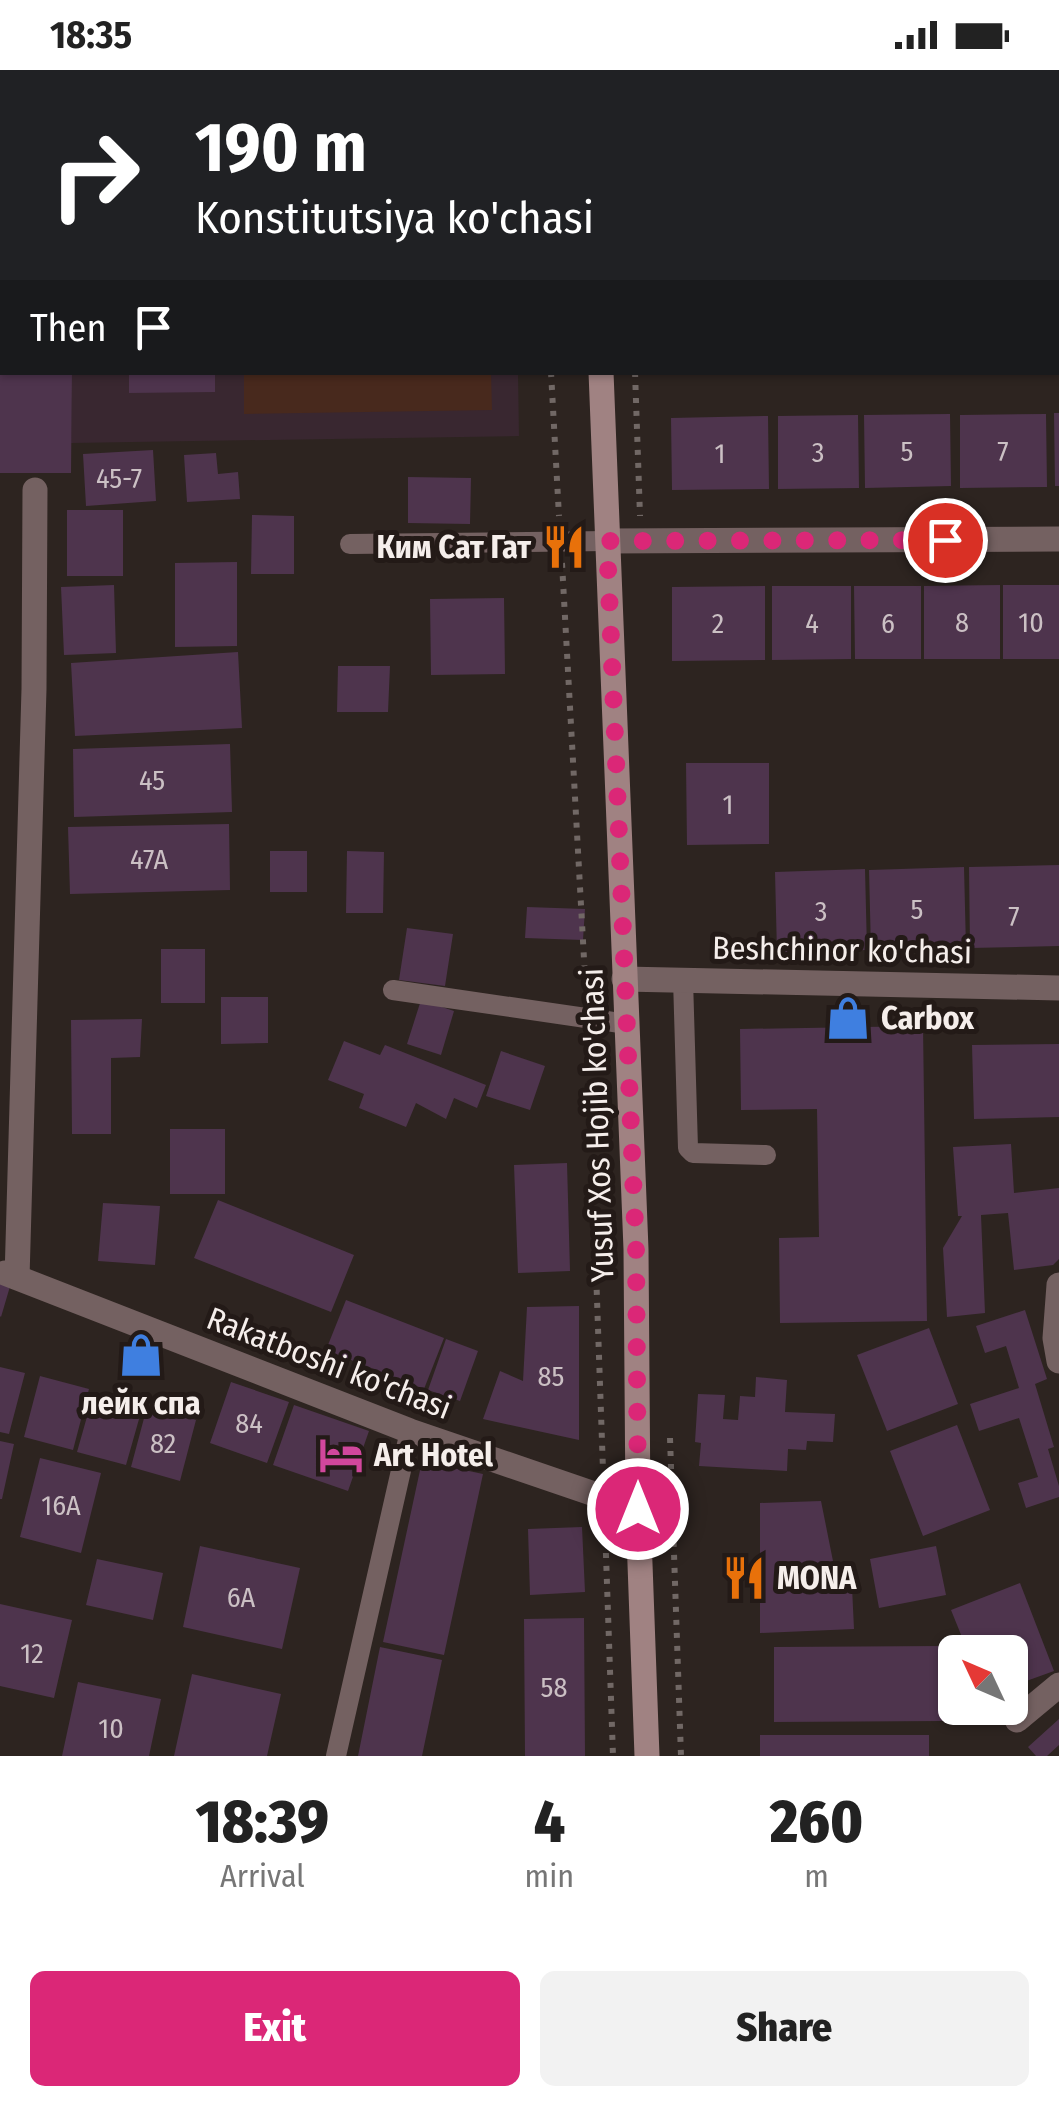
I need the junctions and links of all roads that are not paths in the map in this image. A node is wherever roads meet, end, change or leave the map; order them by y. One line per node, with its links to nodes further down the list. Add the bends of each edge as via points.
1 (601, 375): 4 (main road, Yusuf Xos Hojib ko'chasi)
2 (35, 490): 12 (street, via 34,689)
3 (1059, 539): 4 (street)
4 (607, 541): 5 (lane); 6 (main road, Yusuf Xos Hojib ko'chasi)
5 (350, 544)
6 (624, 978): 7 (street, Beshchinor ko'chasi); 10 (main road, Yusuf Xos Hojib ko'chasi)
7 (683, 980): 8 (street, Beshchinor ko'chasi); 11 (lane, via 688,1148)
8 (1059, 988)
9 (393, 990): 10 (lane)
10 (627, 1024): 16 (main road, Yusuf Xos Hojib ko'chasi)
11 (766, 1156)
12 (8, 1274): 15 (street, Rakatboshi ko'chasi)
13 (1059, 1286): 14 (street)
14 (1059, 1360)
15 (410, 1431): 16 (street, Rakatboshi ko'chasi); 19 (lane)
16 (638, 1509): 20 (main road, Yusuf Xos Hojib ko'chasi)
17 (1059, 1685): 18 (street)
18 (1028, 1711)
19 (336, 1756)
20 (646, 1756)

